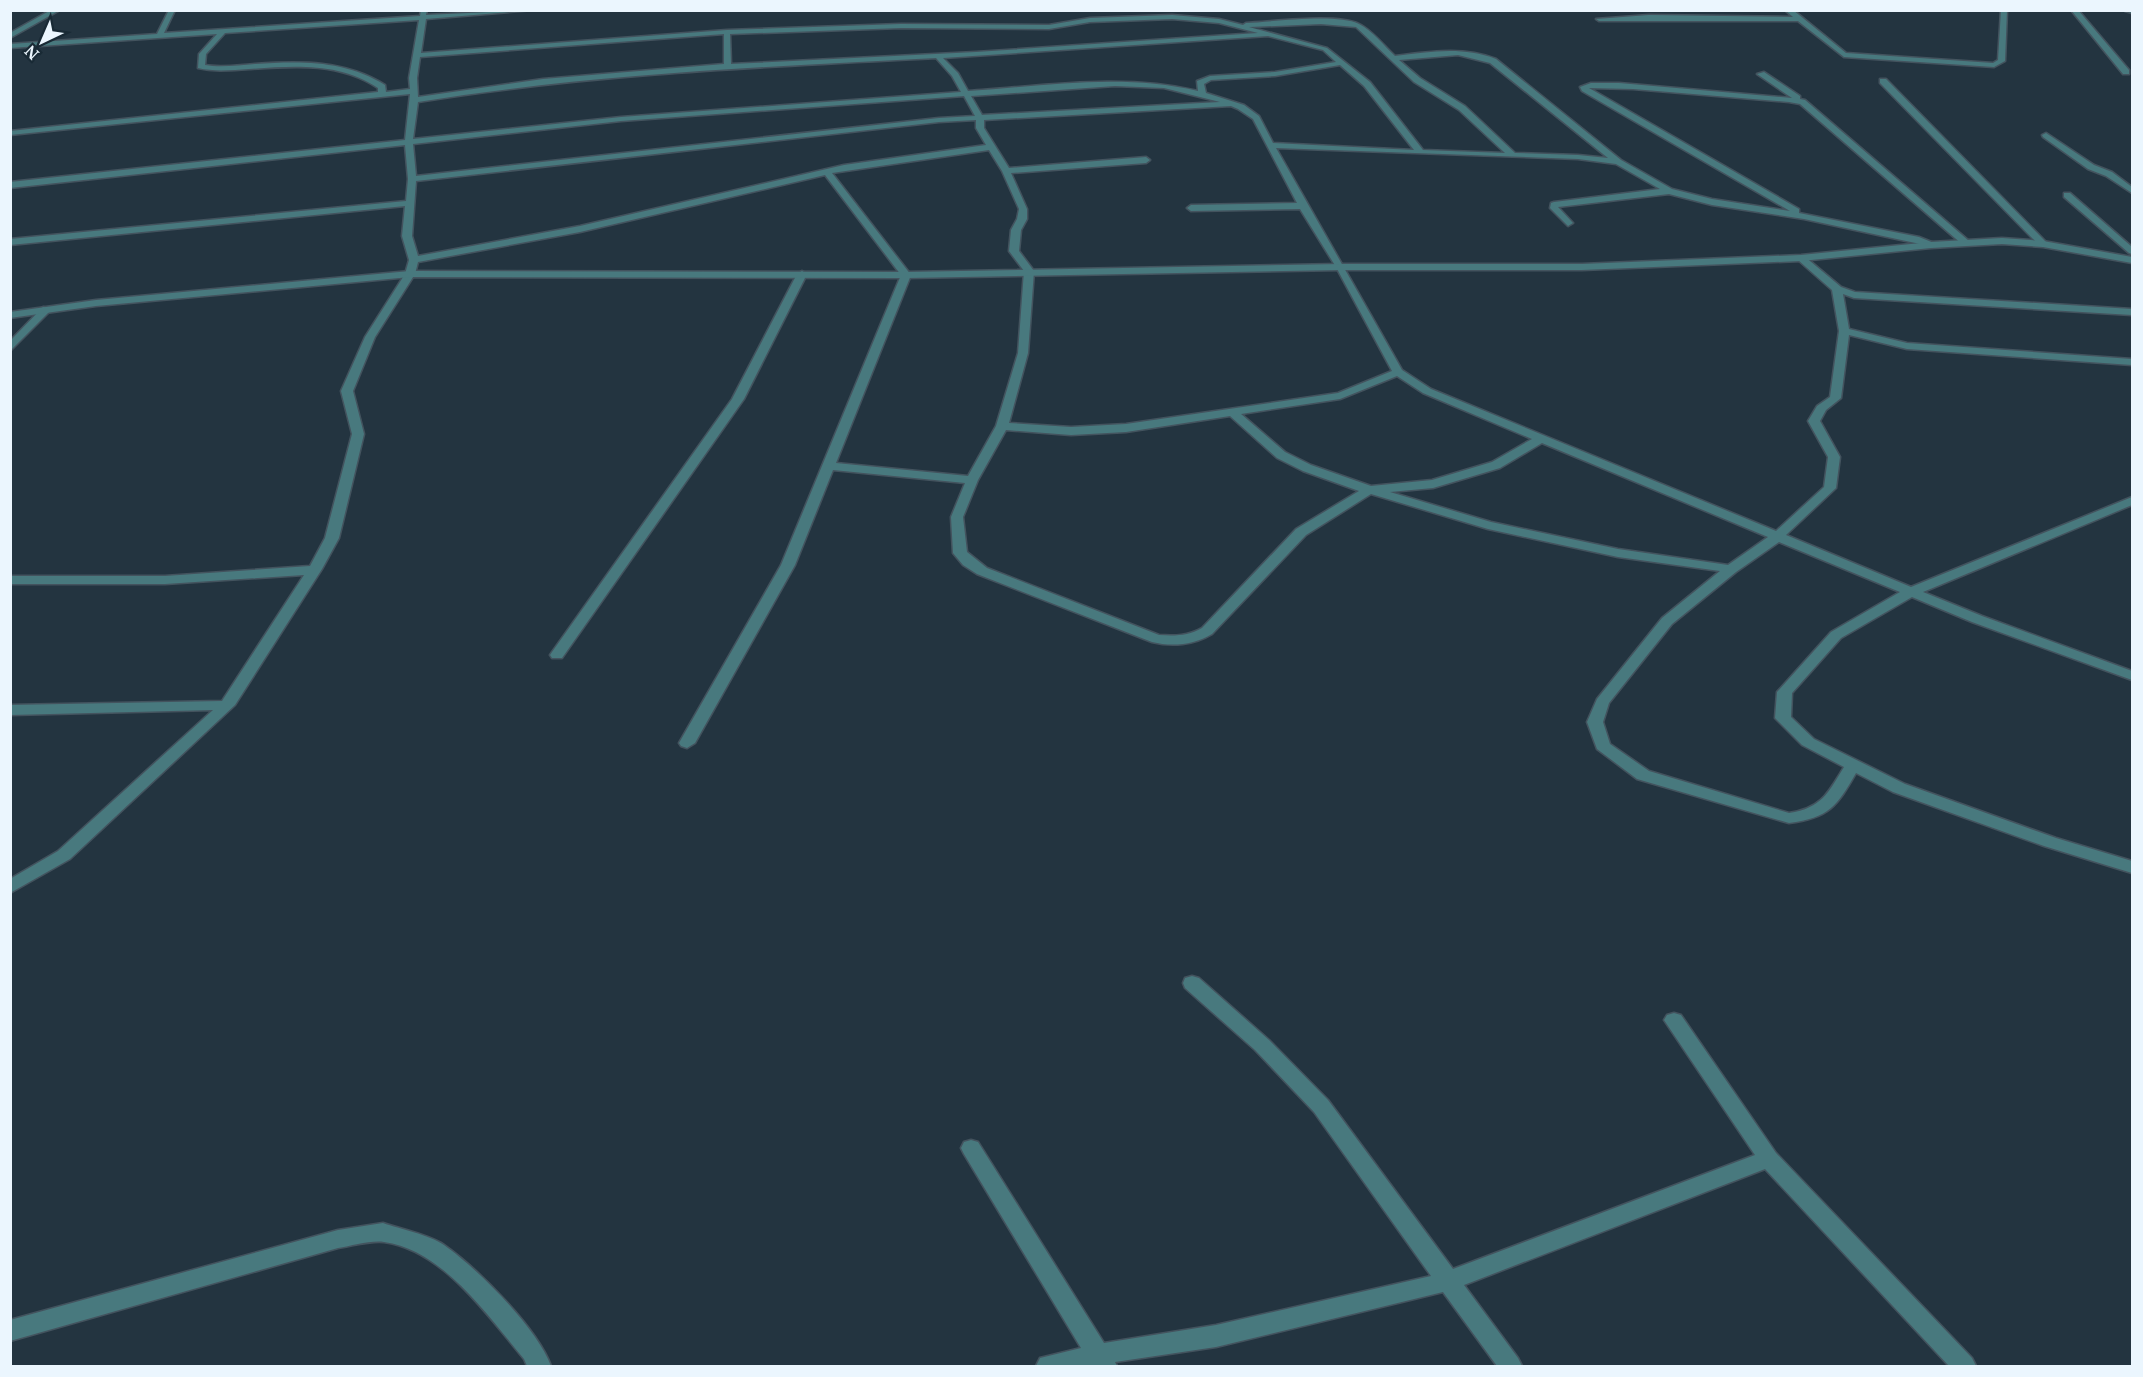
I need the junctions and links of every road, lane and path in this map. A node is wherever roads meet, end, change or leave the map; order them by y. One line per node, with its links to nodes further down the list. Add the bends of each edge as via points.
1 (57, 10): 15 (street)
2 (172, 10): 13 (street)
3 (530, 10): 7 (street)
4 (1788, 10): 9 (street)
5 (2004, 10): 9 (street, via 2001,61 1994,65 1844,55)
6 (2074, 10): 22 (street)
7 (424, 14): 11 (street); 17 (street)
8 (1599, 19): 9 (street)
9 (1799, 19)
10 (1234, 25): 12 (street, via 1172,17 1090,20 1049,27 901,26); 14 (street); 19 (street, via 1351,23)
11 (223, 31): 13 (street); 26 (street, via 203,54 201,66 322,65 373,80 382,87)
12 (727, 32): 17 (street); 21 (street)
13 (160, 35): 16 (street)
14 (1265, 35): 18 (street); 20 (street, via 1325,49)
15 (10, 36)
16 (10, 46)
17 (418, 55): 28 (street)
18 (938, 56): 21 (street); 27 (street)
19 (1395, 58): 38 (street, via 1417,80 1462,108); 40 (street, via 1462,52 1481,55)
20 (1342, 63): 25 (street, via 1275,74 1210,78 1200,83); 37 (street, via 1367,84)
21 (728, 67): 28 (street)
22 (2126, 72)
23 (1761, 74): 29 (street)
24 (1883, 81): 55 (street)
25 (1202, 93): 27 (street, via 1128,82); 30 (street)
26 (382, 95): 28 (street); 32 (street)
27 (967, 95): 31 (street); 34 (street, via 822,110 621,119)
28 (414, 96): 34 (street)
29 (1802, 102): 51 (street, via 1637,85 1584,87); 54 (street)
30 (1231, 104): 31 (street); 35 (street, via 1256,118)
31 (980, 118): 36 (street, via 980,128); 43 (street, via 831,126 564,163)
32 (10, 133)
33 (2046, 135): 46 (street)
34 (409, 142): 43 (street); 44 (street)
35 (1271, 145): 37 (street); 49 (street)
36 (991, 147): 41 (street); 42 (street)
37 (1420, 152): 38 (street)
38 (1513, 156): 40 (street)
39 (1146, 160): 41 (street)
40 (1618, 162): 45 (street)
41 (1006, 171): 62 (street, via 1023,209 1014,251)
42 (827, 172): 59 (street, via 592,227); 65 (street)
43 (412, 179): 48 (street)
44 (10, 185)
45 (1669, 191): 51 (street); 52 (street, via 1554,206)
46 (2133, 191)
47 (2067, 195): 57 (street)
48 (408, 203): 53 (street); 59 (street, via 407,236)
49 (1302, 206): 50 (street); 61 (street)
50 (1191, 208)
51 (1804, 216): 56 (street)
52 (1568, 223)
53 (10, 242)
54 (1966, 243): 55 (street); 56 (street)
55 (2043, 244): 60 (street)
56 (1930, 245): 58 (street)
57 (2133, 251)
58 (1801, 258): 61 (street, via 1582,267); 66 (street)
59 (414, 260): 63 (street)
60 (2133, 260)
61 (1341, 267): 62 (street); 73 (street)
62 (1029, 271): 65 (street); 75 (street, via 1023,353)
63 (410, 274): 64 (street); 67 (street); 82 (street, via 370,337 347,391 358,434 332,538)
64 (802, 274): 65 (street); 86 (street, via 738,399)
65 (906, 274): 77 (street)
66 (1837, 289): 68 (street, via 1880,298); 70 (street)
67 (47, 309): 69 (street); 71 (street)
68 (2133, 312)
69 (10, 315)
70 (1844, 331): 72 (street, via 1906,346); 81 (street, via 1835,398 1821,408 1814,421 1834,457 1830,488)
71 (10, 348)
72 (2133, 362)
73 (1398, 372): 74 (street, via 1340,396); 76 (street, via 1427,391)
74 (1232, 412): 75 (street, via 1096,430); 79 (street, via 1291,461)
75 (1002, 426): 78 (street)
76 (1541, 439): 79 (street, via 1496,465 1433,484); 81 (street)
77 (830, 466): 78 (street); 90 (street, via 788,565)
78 (972, 480): 79 (street, via 957,517 960,553 968,562 1130,630 1180,642 1207,631 1301,532)
79 (1369, 490): 83 (street, via 1488,525 1618,553)
80 (2133, 501): 85 (street)
81 (1777, 537): 83 (street); 85 (street)
82 (315, 569): 84 (street, via 165,580); 88 (street)
83 (1731, 569): 91 (street, via 1667,621 1602,702 1594,722 1603,746 1643,775 1789,818 1810,816 1830,803)
84 (10, 580)
85 (1910, 592): 87 (street); 91 (street, via 1836,635 1785,692 1783,718 1808,742)
86 (557, 655)
87 (2133, 676)
88 (228, 705): 89 (street); 93 (street, via 64,855)
89 (10, 710)
90 (687, 743)
91 (1853, 765): 92 (street, via 1899,788)
92 (2133, 867)
93 (10, 887)
94 (1192, 983): 98 (street, via 1262,1045 1321,1106)
95 (1674, 1020): 97 (street)
96 (971, 1148): 100 (street)
97 (1769, 1159): 98 (street); 104 (street)
98 (1446, 1282): 100 (street); 103 (street)
99 (10, 1331): 101 (street, via 338,1239 383,1232 435,1250 485,1295 532,1351)
100 (1102, 1360): 102 (street)
101 (539, 1366)
102 (1048, 1366)
103 (1510, 1366)
104 (1964, 1366)

